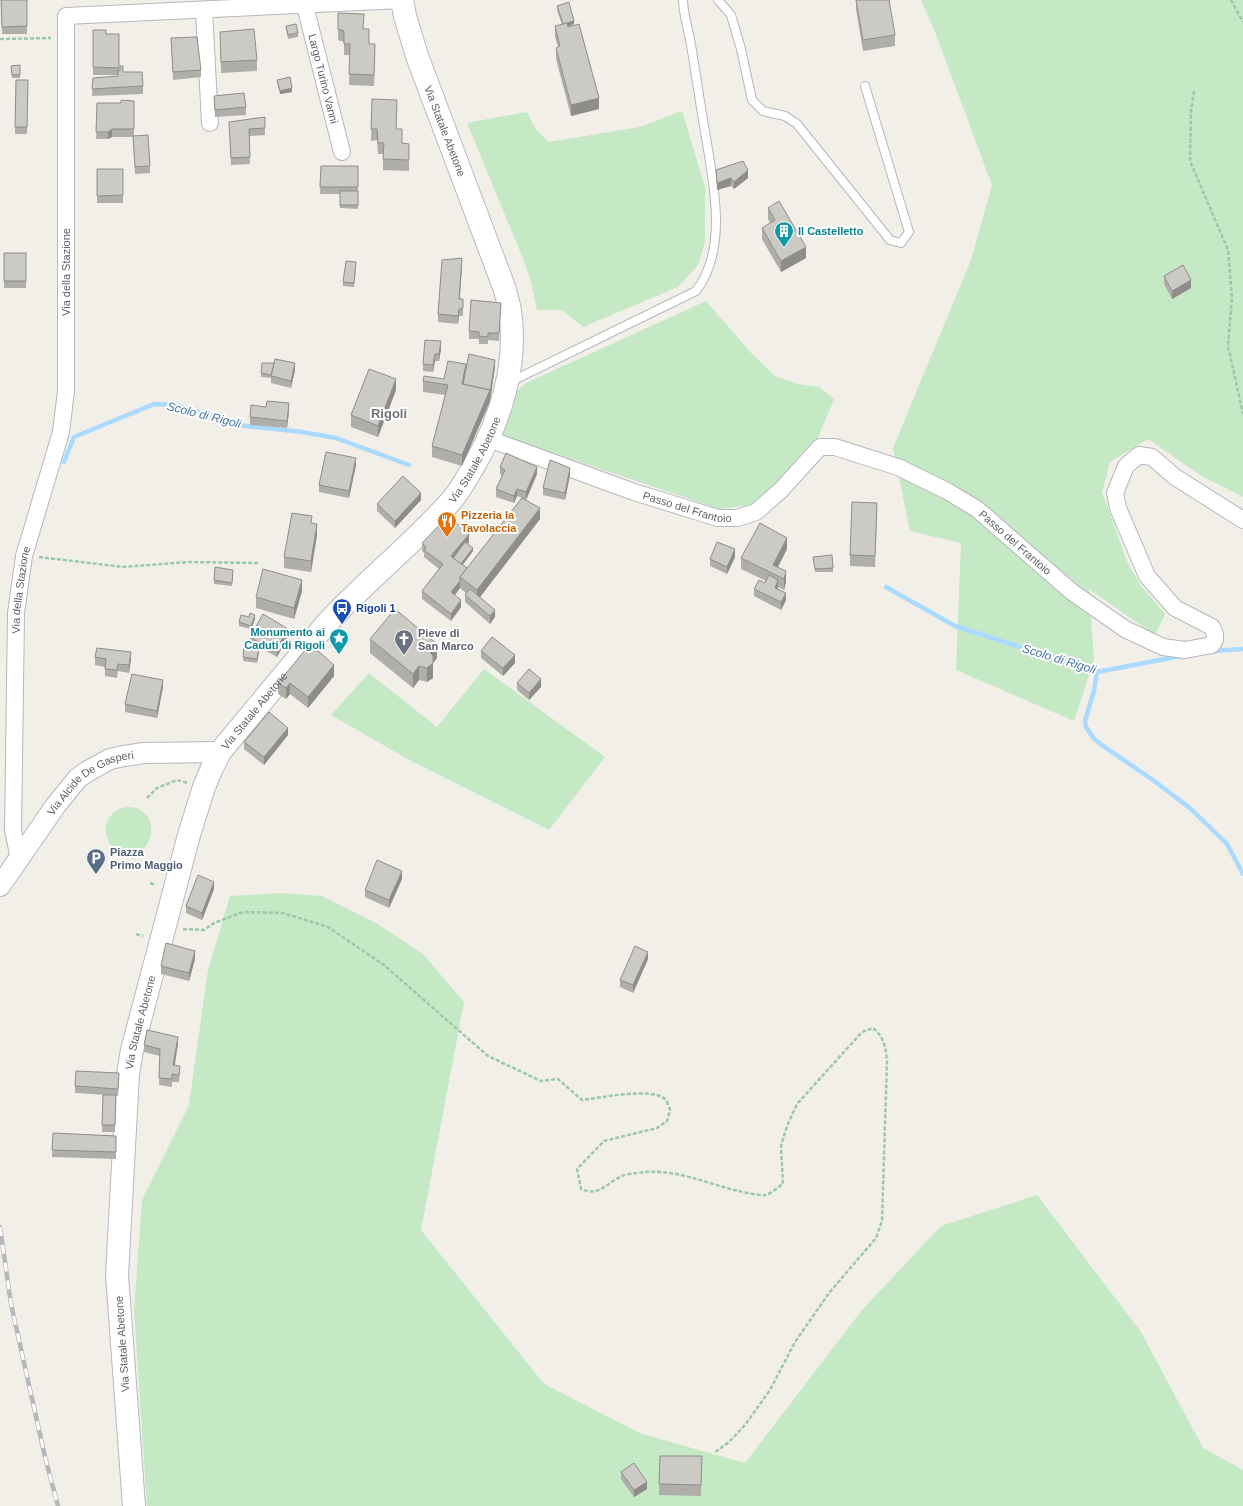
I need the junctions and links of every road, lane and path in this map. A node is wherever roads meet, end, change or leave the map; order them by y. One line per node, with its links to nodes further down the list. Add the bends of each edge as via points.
1 (402, 0): 5 (street, Via della Stazione); 14 (main road, Via Statale Abetone, via 416,56 504,287 512,325)
2 (684, 0): 14 (lane, via 715,203 715,236 703,282 696,291)
3 (718, 0): 10 (lane, via 732,15 752,100 763,112 785,116 796,124 890,240 901,243 909,232)
4 (1231, 0): 7 (path)
5 (305, 6): 6 (street, Via della Stazione); 13 (street, Largo Turino Vanni)
6 (204, 10): 8 (street, Via della Stazione, via 66,16); 12 (street)
7 (1243, 22)
8 (66, 38): 9 (path); 18 (street, Via della Stazione, via 66,391 61,432)
9 (0, 39)
10 (865, 86)
11 (1194, 91): 15 (path, via 1190,161 1228,250 1232,298 1228,346)
12 (210, 123)
13 (342, 152)
14 (508, 384): 16 (main road, Via Statale Abetone)
15 (1243, 414)
16 (489, 439): 17 (street, Passo del Frantoio, via 634,492 718,518 737,518 756,512 781,490 820,447 835,446 898,467 978,509 1072,592 1125,629 1163,647 1185,650 1212,645 1215,634 1212,627 1174,608 1147,576 1118,508 1115,493 1126,466 1140,456 1152,457 1175,477); 20 (main road, Via Statale Abetone, via 453,498 432,522 345,603)
17 (1243, 520)
18 (24, 556): 19 (path, via 123,567 188,562); 23 (street, Via della Stazione, via 16,613 13,754 12,830)
19 (258, 563)
20 (220, 752): 23 (street, Via Alcide De Gasperi, via 144,753 110,759 99,764 78,778); 25 (main road, Via Statale Abetone, via 204,788)
21 (166, 785): 22 (path, via 157,788)
22 (147, 798)
23 (19, 859): 24 (street, Via Alcide De Gasperi)
24 (0, 886)
25 (165, 924): 26 (path, via 187,930 204,930 214,923 243,912 284,913 328,927 384,965 488,1056 541,1081 558,1079 582,1100 639,1093 656,1094 665,1099 670,1110 667,1120 657,1128 604,1141 577,1169 581,1189 588,1192 600,1191 622,1176 659,1172 692,1177 720,1187 765,1195 783,1184 781,1146 797,1104 862,1032 873,1028 880,1034 886,1048 887,1061 882,1221 876,1238 829,1293 795,1342 770,1390 745,1425); 27 (main road, Via Statale Abetone, via 132,1050 126,1096 118,1275)
26 (714, 1453)
27 (134, 1506)

